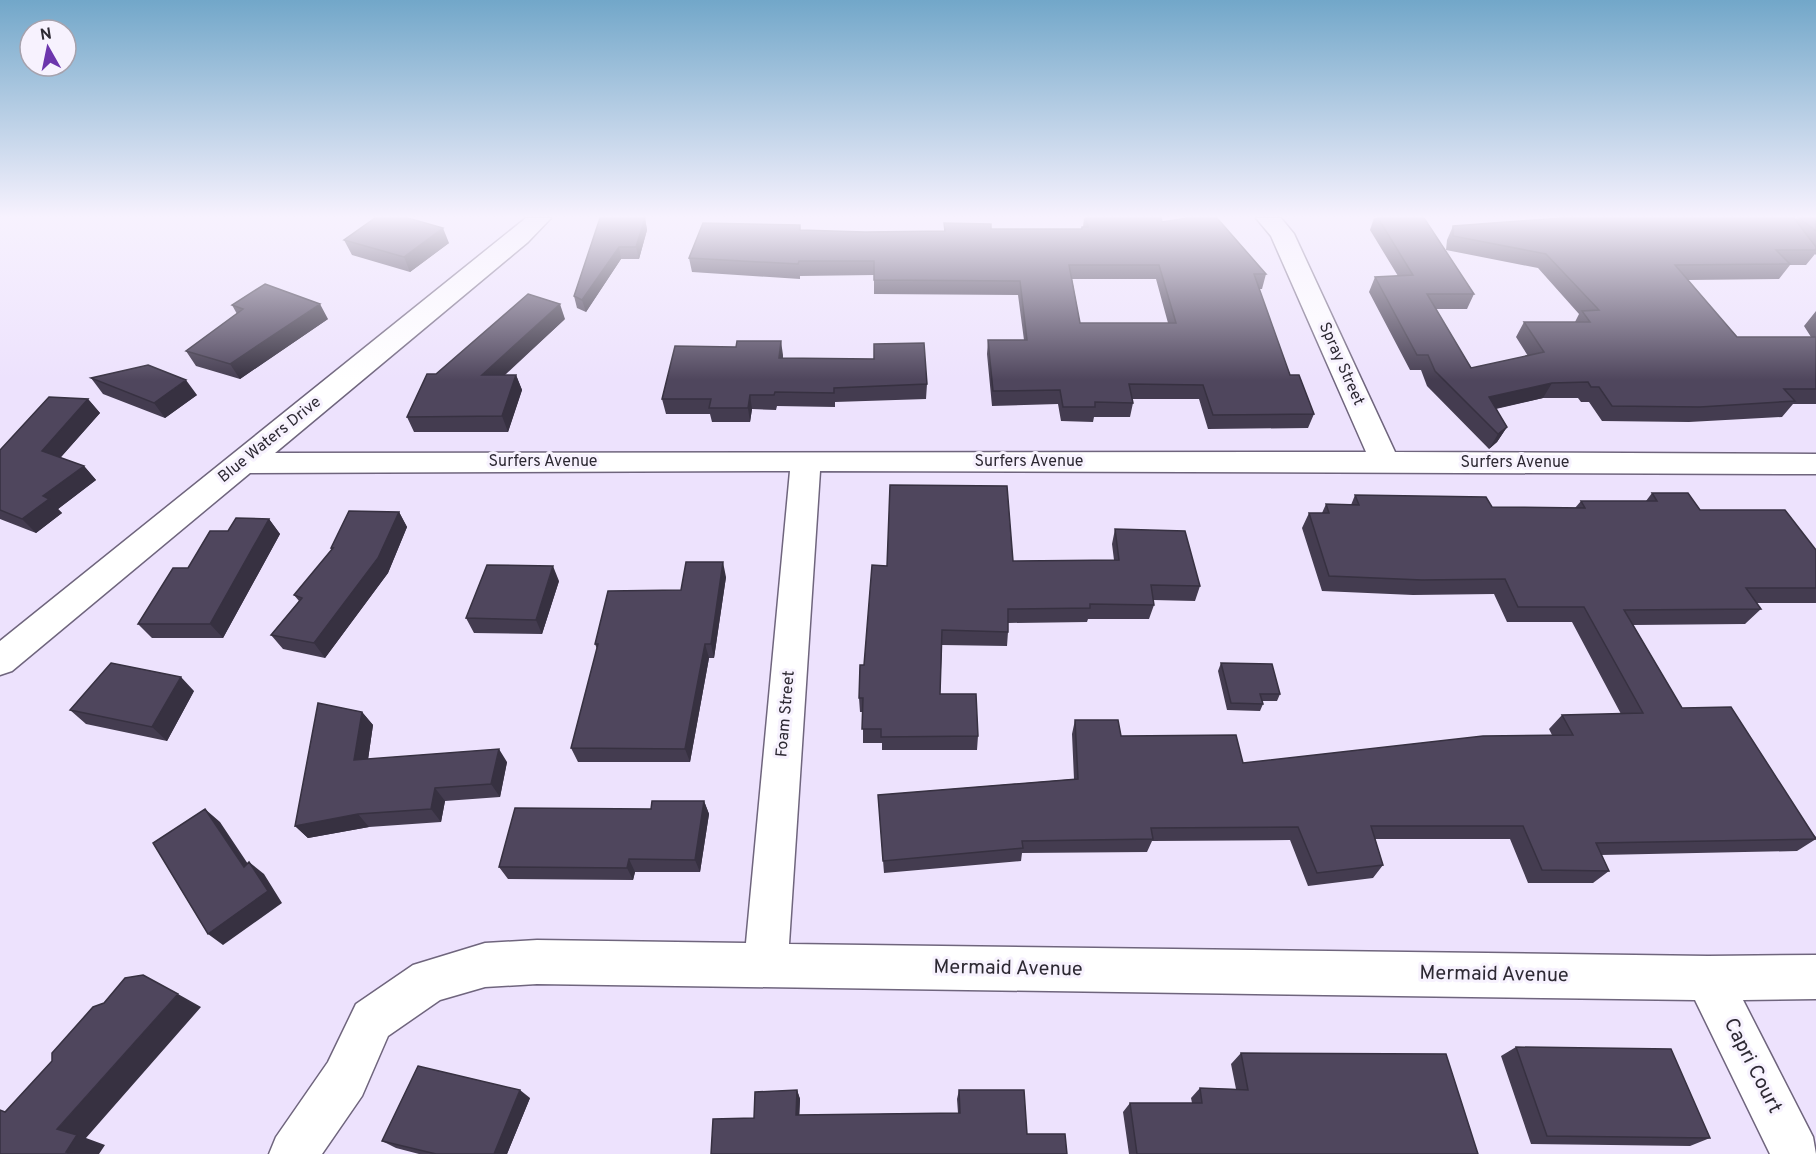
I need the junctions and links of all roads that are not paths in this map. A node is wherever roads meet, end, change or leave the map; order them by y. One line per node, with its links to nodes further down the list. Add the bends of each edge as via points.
1 (477, 272): 5 (street, Blue Waters Drive)
2 (1300, 272): 4 (street, Spray Street)
3 (806, 461): 4 (street, Surfers Avenue); 5 (street, Surfers Avenue); 8 (street, Foam Street)
4 (1385, 462): 6 (street, Surfers Avenue)
5 (241, 463): 7 (street, Blue Waters Drive)
6 (1816, 464)
7 (0, 661)
8 (766, 966): 10 (street, Mermaid Avenue); 11 (street, Mermaid Avenue, via 537,962 485,965 429,981 372,1020 345,1079)
9 (1816, 977): 10 (street, Mermaid Avenue)
10 (1708, 978): 12 (street, Capri Court)
11 (293, 1154)
12 (1796, 1154)

